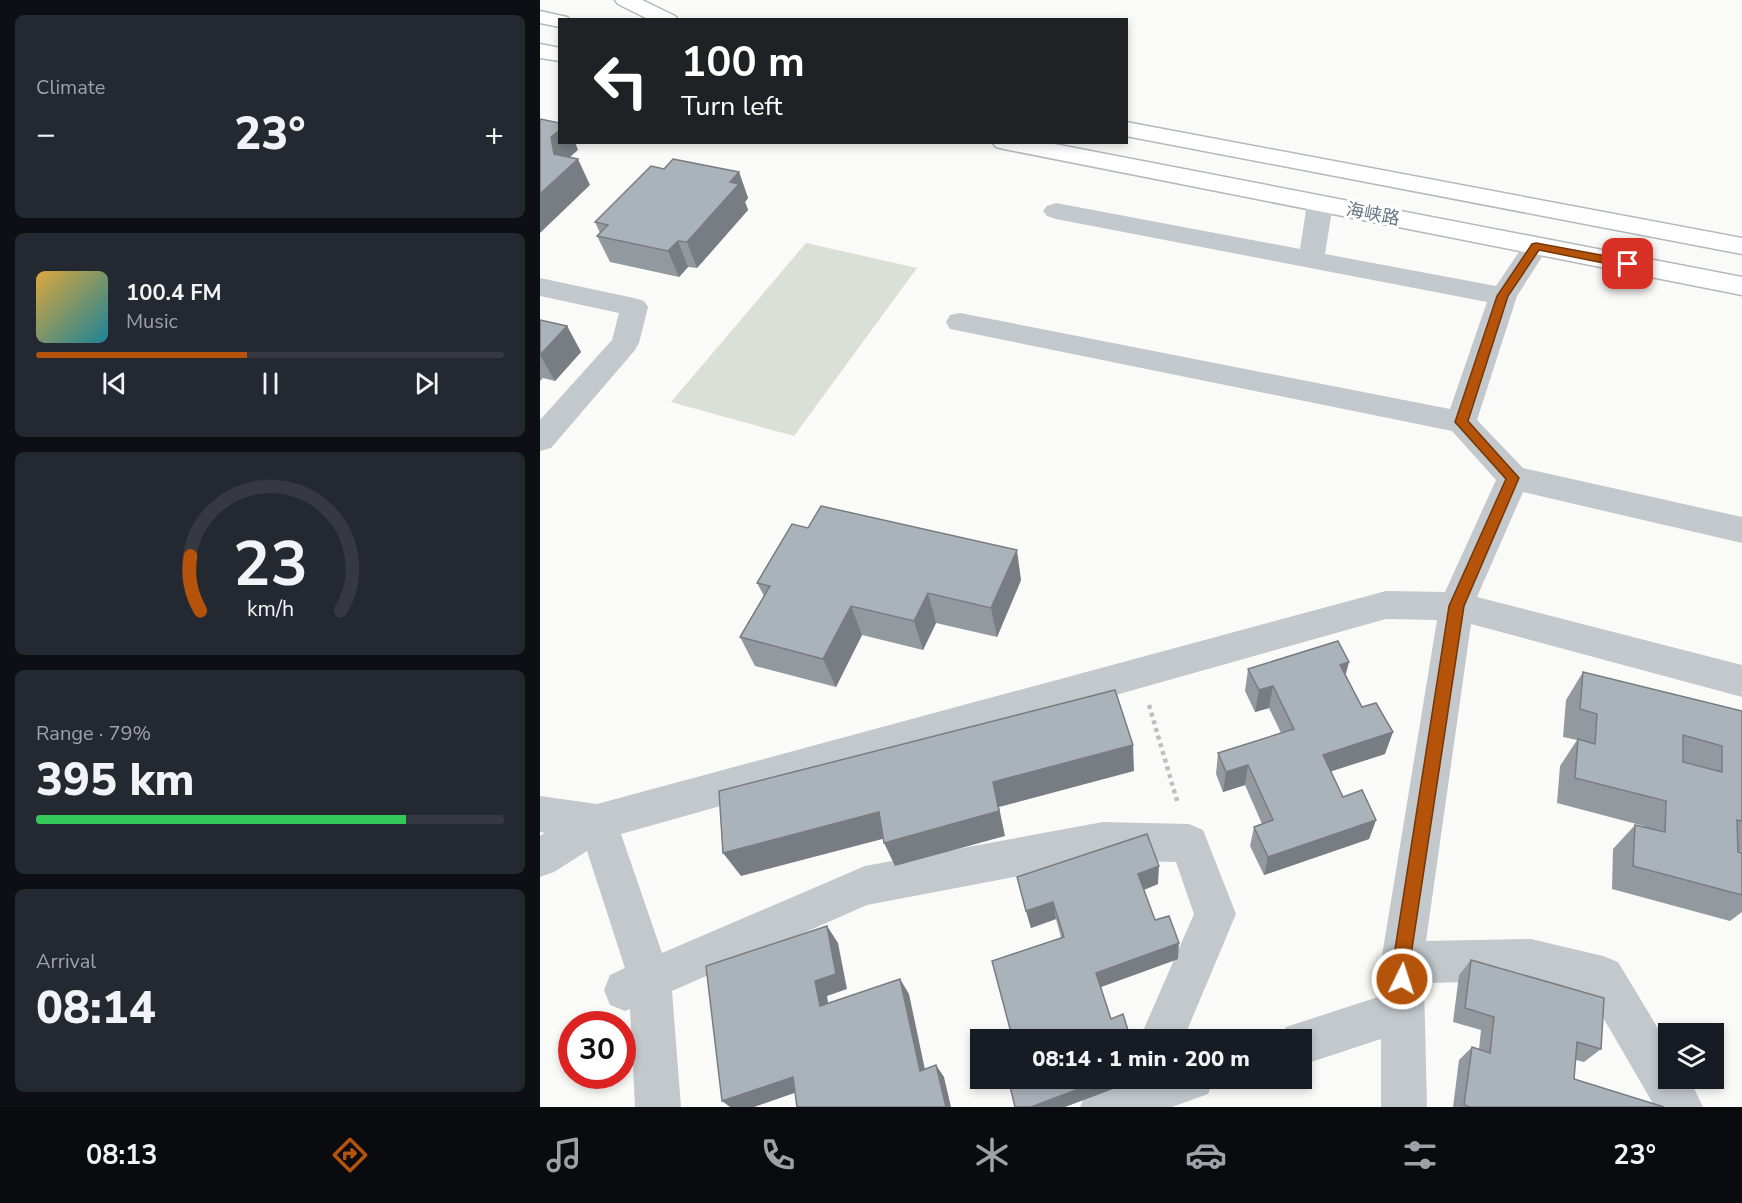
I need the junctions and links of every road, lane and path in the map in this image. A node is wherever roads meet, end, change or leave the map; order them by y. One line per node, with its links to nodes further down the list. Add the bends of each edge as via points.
1 (625, 0): 3 (highway)
2 (540, 17): 4 (highway)
3 (664, 18)
4 (558, 21)
5 (540, 51): 6 (highway)
6 (558, 55)
7 (540, 65): 8 (highway)
8 (558, 66)
9 (1128, 129): 14 (highway, 海峡路)
10 (1014, 144): 11 (highway, 海峡路)
11 (1320, 204): 13 (highway, 海峡路); 15 (street)
12 (1056, 211): 15 (street)
13 (1536, 246): 16 (highway, 海峡路); 18 (street)
14 (1742, 246)
15 (1311, 260): 18 (street)
16 (1742, 286)
17 (540, 287): 21 (street, via 634,307 625,343)
18 (1503, 296): 20 (street)
19 (960, 322): 20 (street)
20 (1461, 422): 22 (street)
21 (540, 440)
22 (1513, 478): 23 (street); 24 (street)
23 (1742, 530)
24 (1456, 606): 25 (street, via 1386,605); 26 (street); 31 (street)
25 (1140, 672): 28 (street); 29 (path)
26 (1742, 681)
27 (540, 814): 28 (street)
28 (597, 822): 30 (street); 32 (street)
29 (1189, 843): 32 (street, via 1103,841 865,886); 34 (street, via 1215,914)
30 (540, 858)
31 (1402, 962): 33 (street); 40 (street, via 1531,960 1603,976)
32 (637, 985): 38 (street)
33 (1402, 1011): 35 (street); 39 (street)
34 (1166, 1029)
35 (1312, 1040)
36 (1157, 1089): 37 (street)
37 (1131, 1097)
38 (658, 1107)
39 (1404, 1107)
40 (1680, 1107)

